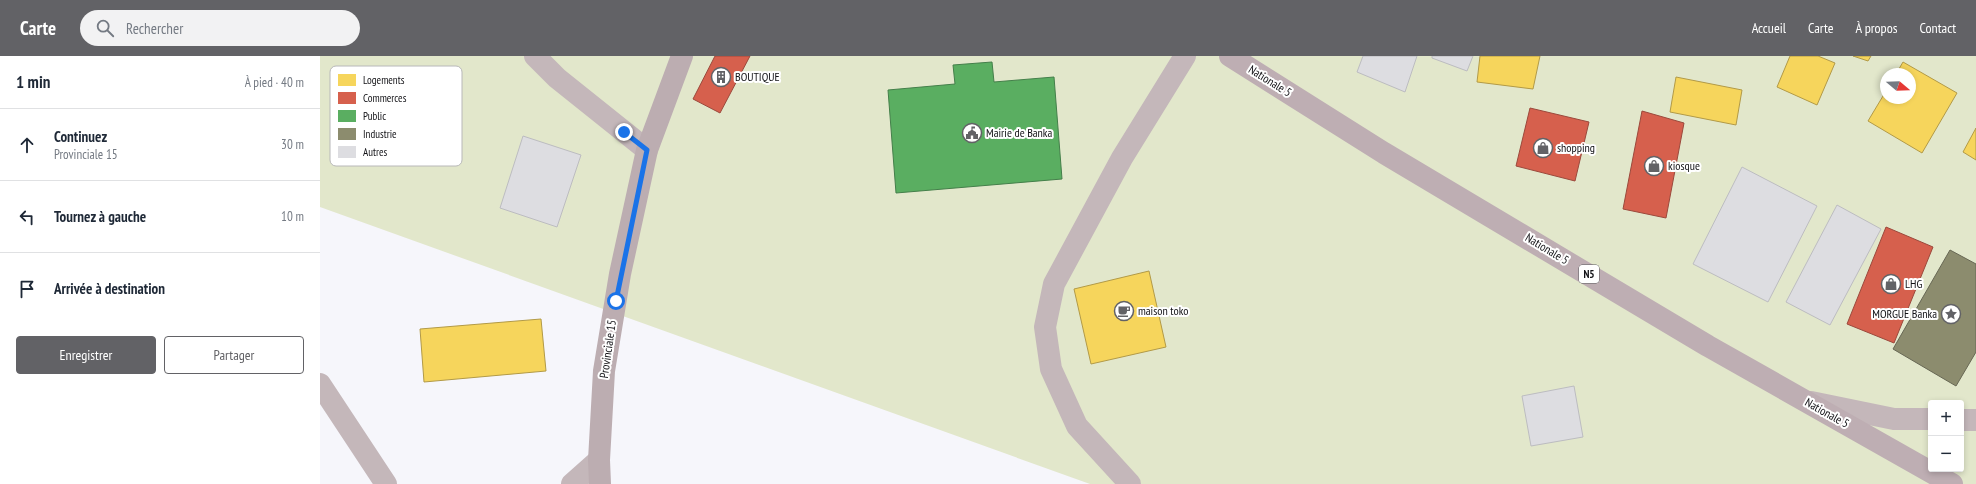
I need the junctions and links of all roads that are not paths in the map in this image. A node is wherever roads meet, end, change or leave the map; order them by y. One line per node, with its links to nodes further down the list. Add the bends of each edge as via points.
1 (535, 56): 5 (street, via 557,78)
2 (682, 56): 5 (main road, Provinciale 15)
3 (1185, 56): 15 (street, via 1122,158 1054,284 1045,327 1051,369 1077,426)
4 (1230, 56): 7 (highway, Nationale 5 / N5, via 1384,153 1708,346)
5 (647, 150): 11 (main road, Provinciale 15, via 620,274 604,371)
6 (320, 384): 12 (street)
7 (1804, 400): 8 (street, via 1894,419); 16 (highway, Nationale 5 / N5)
8 (1928, 419)
9 (1964, 420): 10 (street)
10 (1976, 420)
11 (599, 460): 13 (street); 14 (main road, Provinciale 15)
12 (380, 480)
13 (572, 484)
14 (600, 484)
15 (1130, 484)
16 (1952, 484)

